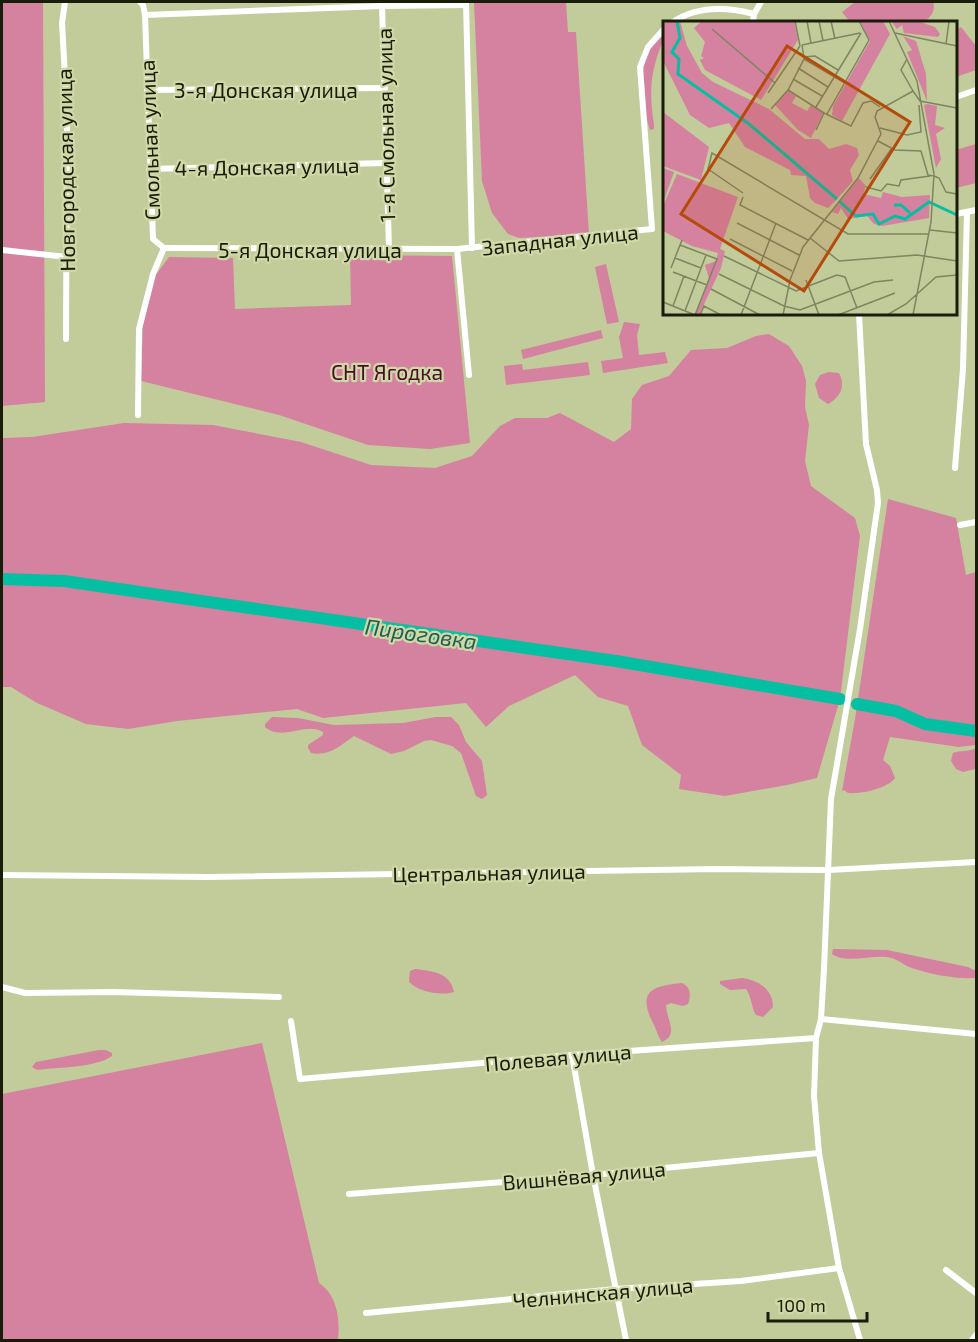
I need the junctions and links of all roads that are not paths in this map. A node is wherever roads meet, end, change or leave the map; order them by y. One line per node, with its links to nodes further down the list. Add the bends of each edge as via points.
1 (65, 2): 25 (street, Новгородская улица, via 62,23 67,112)
2 (143, 2): 7 (street, Смольная улица)
3 (761, 2): 6 (street)
4 (382, 4): 5 (street); 7 (street); 11 (street, 1-я Смольная улица)
5 (466, 4): 21 (street)
6 (754, 14): 8 (street, via 699,10); 9 (street)
7 (145, 15): 12 (street, Смольная улица)
8 (675, 21)
9 (753, 21)
10 (663, 30): 21 (street, Западная улица, via 648,47 640,67 652,229)
11 (385, 88): 12 (street, 3-я Донская улица); 15 (street, 1-я Смольная улица)
12 (147, 90): 16 (street, Смольная улица)
13 (976, 90): 14 (street)
14 (957, 97)
15 (386, 163): 16 (street, 4-я Донская улица); 23 (street, 1-я Смольная улица)
16 (149, 168): 20 (street, Смольная улица, via 153,239)
17 (976, 210): 18 (street)
18 (967, 212): 19 (street); 30 (street, via 963,369)
19 (957, 214)
20 (164, 248): 23 (street, 5-я Донская улица); 29 (street, Смольная улица, via 139,329)
21 (472, 248): 24 (street, Западная улица)
22 (2, 249): 25 (street)
23 (388, 249): 24 (street, 5-я Донская улица)
24 (457, 249): 28 (street, Западная улица)
25 (67, 257): 27 (street, Новгородская улица)
26 (859, 315): 34 (street, via 866,444 878,503 831,799)
27 (66, 339)
28 (469, 375)
29 (138, 415)
30 (955, 468)
31 (976, 522): 32 (street)
32 (960, 525)
33 (976, 862): 34 (street, Центральная улица)
34 (829, 870): 35 (street, Центральная улица, via 209,877); 38 (street)
35 (2, 875)
36 (2, 987): 37 (street, via 25,993)
37 (279, 998)
38 (821, 1019): 40 (street); 41 (street)
39 (291, 1021): 42 (street, Полевая улица, via 300,1078)
40 (976, 1034)
41 (816, 1038): 42 (street, Полевая улица); 43 (street, via 814,1096)
42 (572, 1055): 44 (street)
43 (819, 1153): 44 (street, Вишнёвая улица); 46 (street)
44 (593, 1175): 45 (street, Вишнёвая улица); 48 (street)
45 (349, 1194)
46 (839, 1268): 48 (street, Челнинская улица, via 741,1281); 53 (street)
47 (946, 1270): 49 (street)
48 (616, 1289): 50 (street, Челнинская улица); 52 (street)
49 (976, 1293)
50 (366, 1313)
51 (976, 1335): 54 (street)
52 (626, 1341)
53 (860, 1341)
54 (972, 1341)

